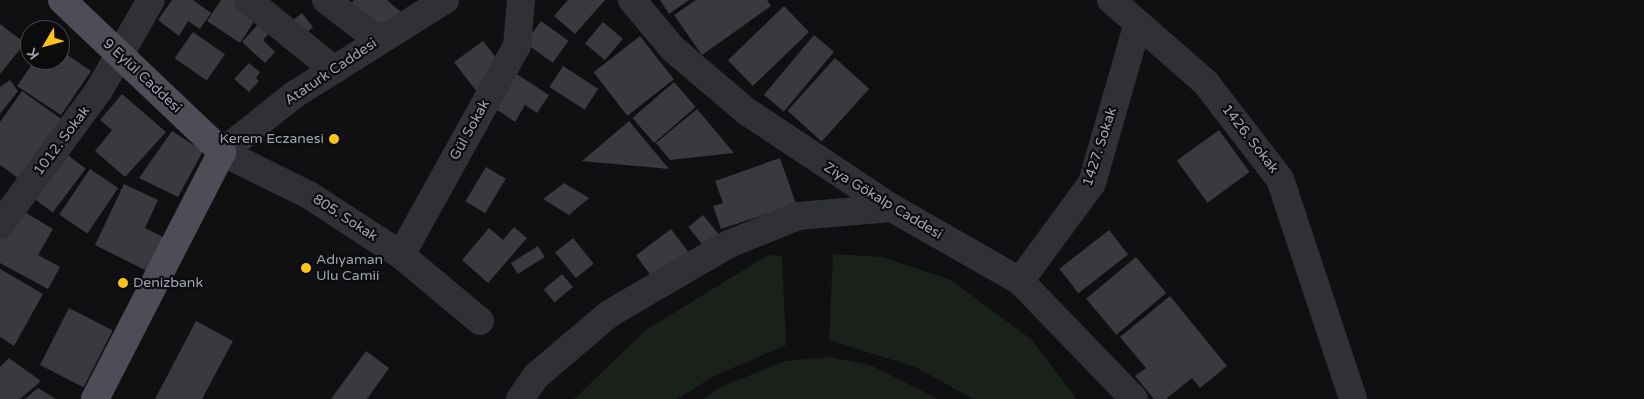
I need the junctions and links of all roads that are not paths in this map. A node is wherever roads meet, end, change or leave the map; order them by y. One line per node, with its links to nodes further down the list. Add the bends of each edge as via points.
1 (62, 0): 12 (main road, 9 Eylül Caddesi)
2 (151, 0): 12 (street, 1012. Sokak)
3 (248, 0): 13 (street)
4 (326, 0): 11 (street)
5 (445, 0): 9 (street, Ataturk Caddesi)
6 (521, 0): 17 (street, Gül Sokak, via 517,46)
7 (632, 0): 15 (street, Ziya Gökalp Caddesi, via 673,49 746,111)
8 (1111, 0): 10 (street, 1426. Sokak)
9 (409, 8): 11 (street, Ataturk Caddesi)
10 (1137, 26): 18 (street, 1427. Sokak, via 1092,183); 20 (street, 1426. Sokak, via 1206,83 1280,179)
11 (378, 40): 13 (street, Ataturk Caddesi)
12 (118, 53): 14 (main road, 9 Eylül Caddesi); 16 (street, 1012. Sokak, via 99,90)
13 (334, 70): 14 (street, Ataturk Caddesi)
14 (222, 152): 17 (street, 805. Sokak, via 309,195); 21 (main road)
15 (892, 208): 18 (street, Ziya Gökalp Caddesi); 22 (street, via 798,216 729,244 609,314 536,376)
16 (0, 226)
17 (401, 255): 19 (street, 805. Sokak)
18 (1020, 281): 23 (street, Ziya Gökalp Caddesi)
19 (480, 321)
20 (1348, 388)
21 (95, 399)
22 (520, 399)
23 (1134, 399)

